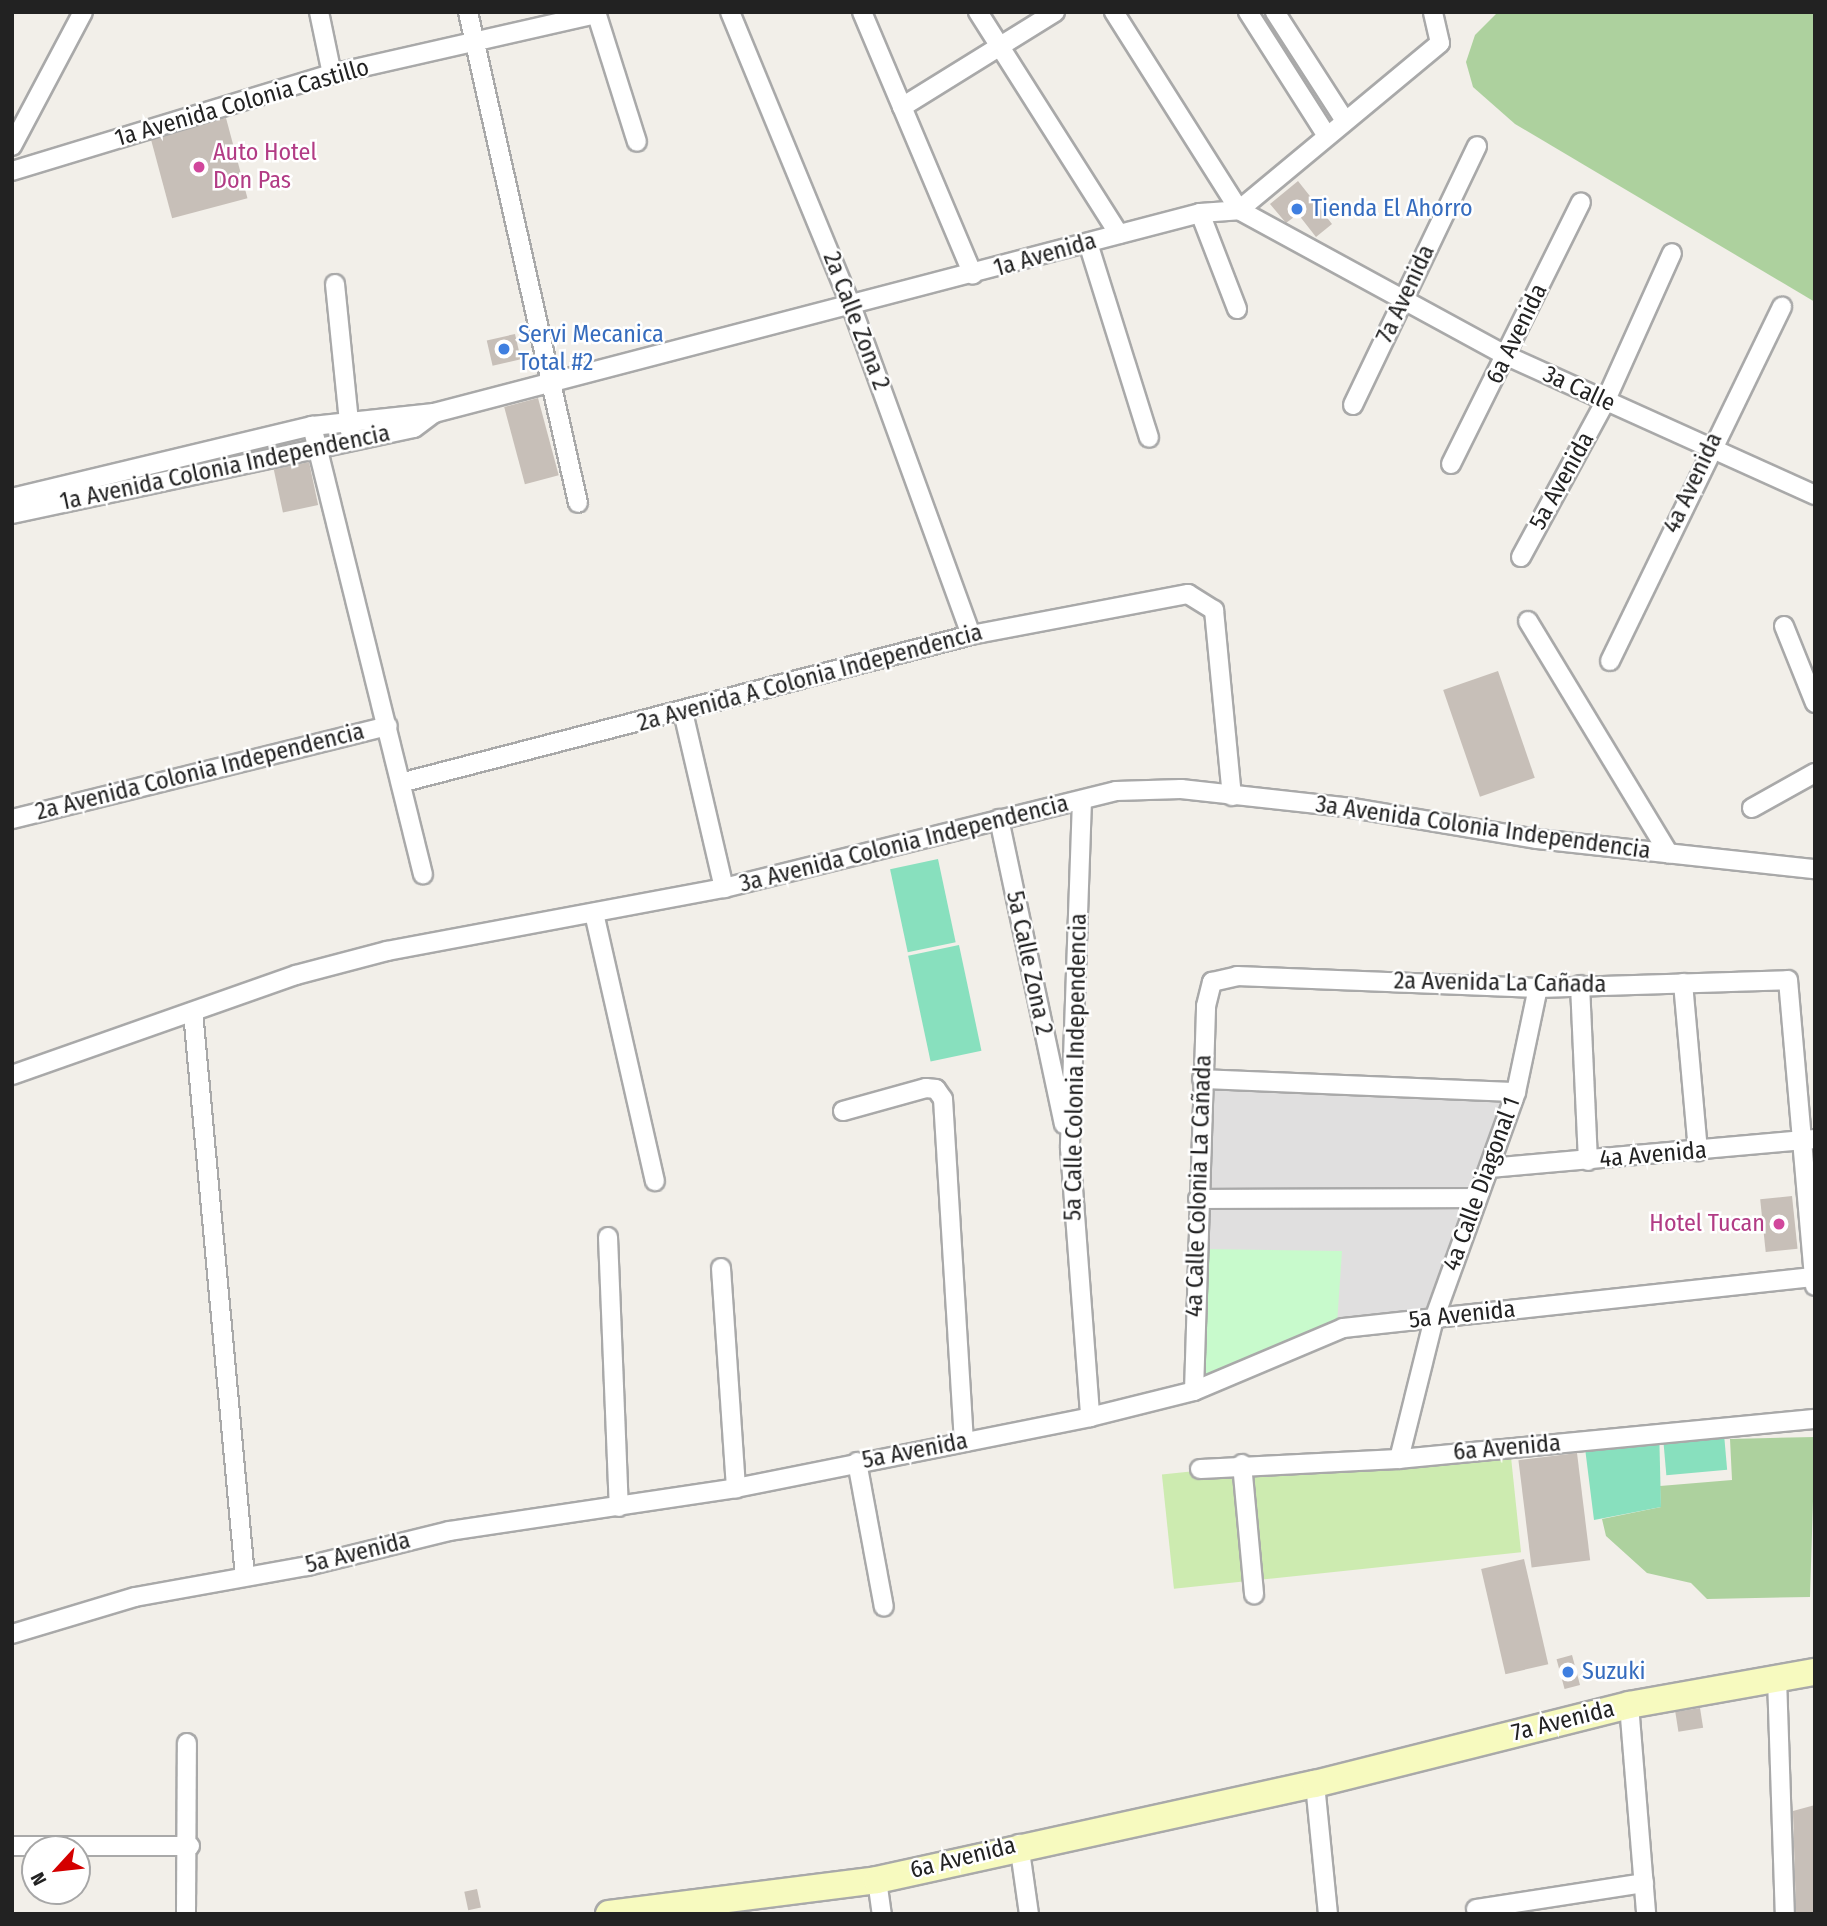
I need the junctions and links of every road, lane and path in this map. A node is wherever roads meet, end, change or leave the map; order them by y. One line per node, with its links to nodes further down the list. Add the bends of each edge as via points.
1 (83, 12): 20 (street)
2 (319, 12): 15 (street)
3 (468, 12): 13 (street)
4 (730, 12): 33 (street, 2a Calle Zona 2)
5 (862, 12): 16 (street)
6 (978, 12): 14 (street)
7 (1055, 12): 14 (street)
8 (1114, 12): 24 (street)
9 (1248, 12): 18 (street)
10 (1275, 12): 17 (street)
11 (1433, 12): 17 (street, via 1440,43)
12 (596, 13): 13 (street, 1a Avenida Colonia Castillo); 19 (street)
13 (474, 41): 15 (street, 1a Avenida Colonia Castillo); 36 (street)
14 (999, 47): 16 (street); 26 (street)
15 (332, 74): 22 (street, 1a Avenida Colonia Castillo)
16 (902, 107): 29 (street)
17 (1344, 119): 18 (street)
18 (1325, 133): 24 (street)
19 (637, 142)
20 (12, 146)
21 (1477, 146): 31 (street, 7a Avenida)
22 (12, 171)
23 (1581, 202): 35 (street, 6a Avenida)
24 (1239, 210): 25 (street, 1a Avenida); 31 (street, 3a Calle)
25 (1200, 213): 26 (street, 1a Avenida); 34 (street)
26 (1119, 234): 27 (street, 1a Avenida)
27 (1088, 243): 29 (street, 1a Avenida); 41 (street)
28 (1672, 253): 37 (street, 5a Avenida)
29 (972, 275): 33 (street, 1a Avenida)
30 (335, 284): 40 (street)
31 (1404, 298): 35 (street, 3a Calle); 38 (street, 7a Avenida)
32 (1782, 307): 43 (street, 4a Avenida)
33 (852, 308): 36 (street, 1a Avenida Colonia Independencia); 52 (street, 2a Calle Zona 2)
34 (1237, 309)
35 (1507, 356): 37 (street, 3a Calle); 44 (street, 6a Avenida)
36 (550, 384): 40 (street, 1a Avenida Colonia Independencia); 47 (street)
37 (1605, 401): 43 (street, 3a Calle); 49 (street, 5a Avenida)
38 (1353, 405)
39 (312, 426): 40 (street, 1a Avenida Colonia Independencia); 42 (street); 46 (street, 1a Avenida Colonia Independencia)
40 (350, 429): 42 (street, 1a Avenida Colonia Independencia)
41 (1149, 438)
42 (317, 444): 48 (street, 1a Avenida Colonia Independencia); 56 (street)
43 (1708, 447): 45 (street, 3a Calle); 53 (street, 4a Avenida)
44 (1451, 464)
45 (1815, 495)
46 (12, 498)
47 (578, 503)
48 (12, 514)
49 (1521, 557)
50 (1528, 621): 64 (street)
51 (1784, 626): 54 (street)
52 (971, 635): 55 (street, 2a Avenida A Colonia Independencia); 59 (street, 2a Avenida A Colonia Independencia, via 1188,594 1214,610)
53 (1609, 662)
54 (1815, 703)
55 (684, 712): 58 (street, 2a Avenida A Colonia Independencia); 67 (street)
56 (388, 726): 58 (street); 62 (street, 2a Avenida Colonia Independencia)
57 (1815, 773): 61 (street)
58 (404, 782): 66 (street)
59 (1232, 796): 60 (street, 3a Avenida Colonia Independencia, via 1143,788); 64 (street, 3a Avenida Colonia Independencia)
60 (1082, 800): 63 (street, 3a Avenida Colonia Independencia); 79 (street, 5a Calle Colonia Independencia)
61 (1752, 808)
62 (12, 819)
63 (999, 819): 67 (street, 3a Avenida Colonia Independencia); 79 (street, 5a Calle Zona 2)
64 (1669, 854): 65 (street, 3a Avenida Colonia Independencia)
65 (1815, 869)
66 (423, 874)
67 (724, 888): 68 (street, 3a Avenida Colonia Independencia)
68 (594, 913): 73 (street, 3a Avenida Colonia Independencia, via 387,951); 83 (street)
69 (1212, 982): 72 (street, 2a Avenida La Cañada, via 1237,976); 75 (street, 4a Calle Colonia La Cañada)
70 (1683, 983): 71 (street, 2a Avenida La Cañada); 78 (street, 2a Avenida La Cañada, via 1788,980); 80 (street)
71 (1580, 985): 72 (street, 2a Avenida La Cañada); 81 (street)
72 (1538, 988): 76 (street, 4a Calle Diagonal 1)
73 (193, 1012): 74 (street, 3a Avenida Colonia Independencia); 101 (street)
74 (12, 1075)
75 (1202, 1079): 76 (street); 85 (street, 4a Calle Colonia La Cañada)
76 (1516, 1092): 82 (street, 4a Calle Diagonal 1)
77 (843, 1111): 94 (street, via 926,1088 936,1088 943,1099)
78 (1809, 1140): 80 (street, 4a Avenida); 88 (street)
79 (1070, 1147): 92 (street, 5a Calle Colonia Independencia)
80 (1698, 1151): 81 (street, 4a Avenida)
81 (1588, 1161): 82 (street, 4a Avenida)
82 (1490, 1168): 84 (street, 4a Calle Diagonal 1)
83 (655, 1181)
84 (1477, 1198): 85 (street); 90 (street, 4a Calle Diagonal 1)
85 (1198, 1199): 91 (street, 4a Calle Colonia La Cañada)
86 (608, 1237): 100 (street)
87 (722, 1268): 99 (street)
88 (1814, 1277): 89 (street); 90 (street, 5a Avenida)
89 (1815, 1286)
90 (1434, 1319): 91 (street, 5a Avenida, via 1343,1328); 95 (street, 4a Calle Diagonal 1)
91 (1194, 1391): 92 (street, 5a Avenida)
92 (1090, 1417): 94 (street, 5a Avenida)
93 (1815, 1419): 95 (street, 6a Avenida)
94 (964, 1441): 96 (street, 5a Avenida)
95 (1399, 1459): 97 (street, 6a Avenida)
96 (857, 1462): 99 (street, 5a Avenida); 103 (street)
97 (1242, 1464): 98 (street, 6a Avenida); 102 (street)
98 (1200, 1469)
99 (736, 1488): 100 (street, 5a Avenida)
100 (620, 1507): 101 (street, 5a Avenida, via 449,1531)
101 (245, 1577): 104 (street, 5a Avenida, via 135,1597)
102 (1254, 1594)
103 (884, 1607)
104 (12, 1634)
105 (1815, 1672): 106 (street, 7a Avenida)
106 (1777, 1678): 107 (street, 7a Avenida); 122 (street)
107 (1629, 1705): 109 (street, 7a Avenida); 114 (street)
108 (187, 1743): 112 (street)
109 (1315, 1784): 110 (street, 6a Avenida); 120 (street)
110 (1019, 1844): 113 (street, 6a Avenida); 119 (street)
111 (12, 1846): 112 (street)
112 (190, 1846): 116 (street)
113 (877, 1880): 117 (street, 6a Avenida); 118 (street)
114 (1644, 1883): 115 (street); 121 (street)
115 (1476, 1909)
116 (186, 1914)
117 (609, 1914)
118 (882, 1914)
119 (1030, 1914)
120 (1328, 1914)
121 (1646, 1914)
122 (1785, 1914)

